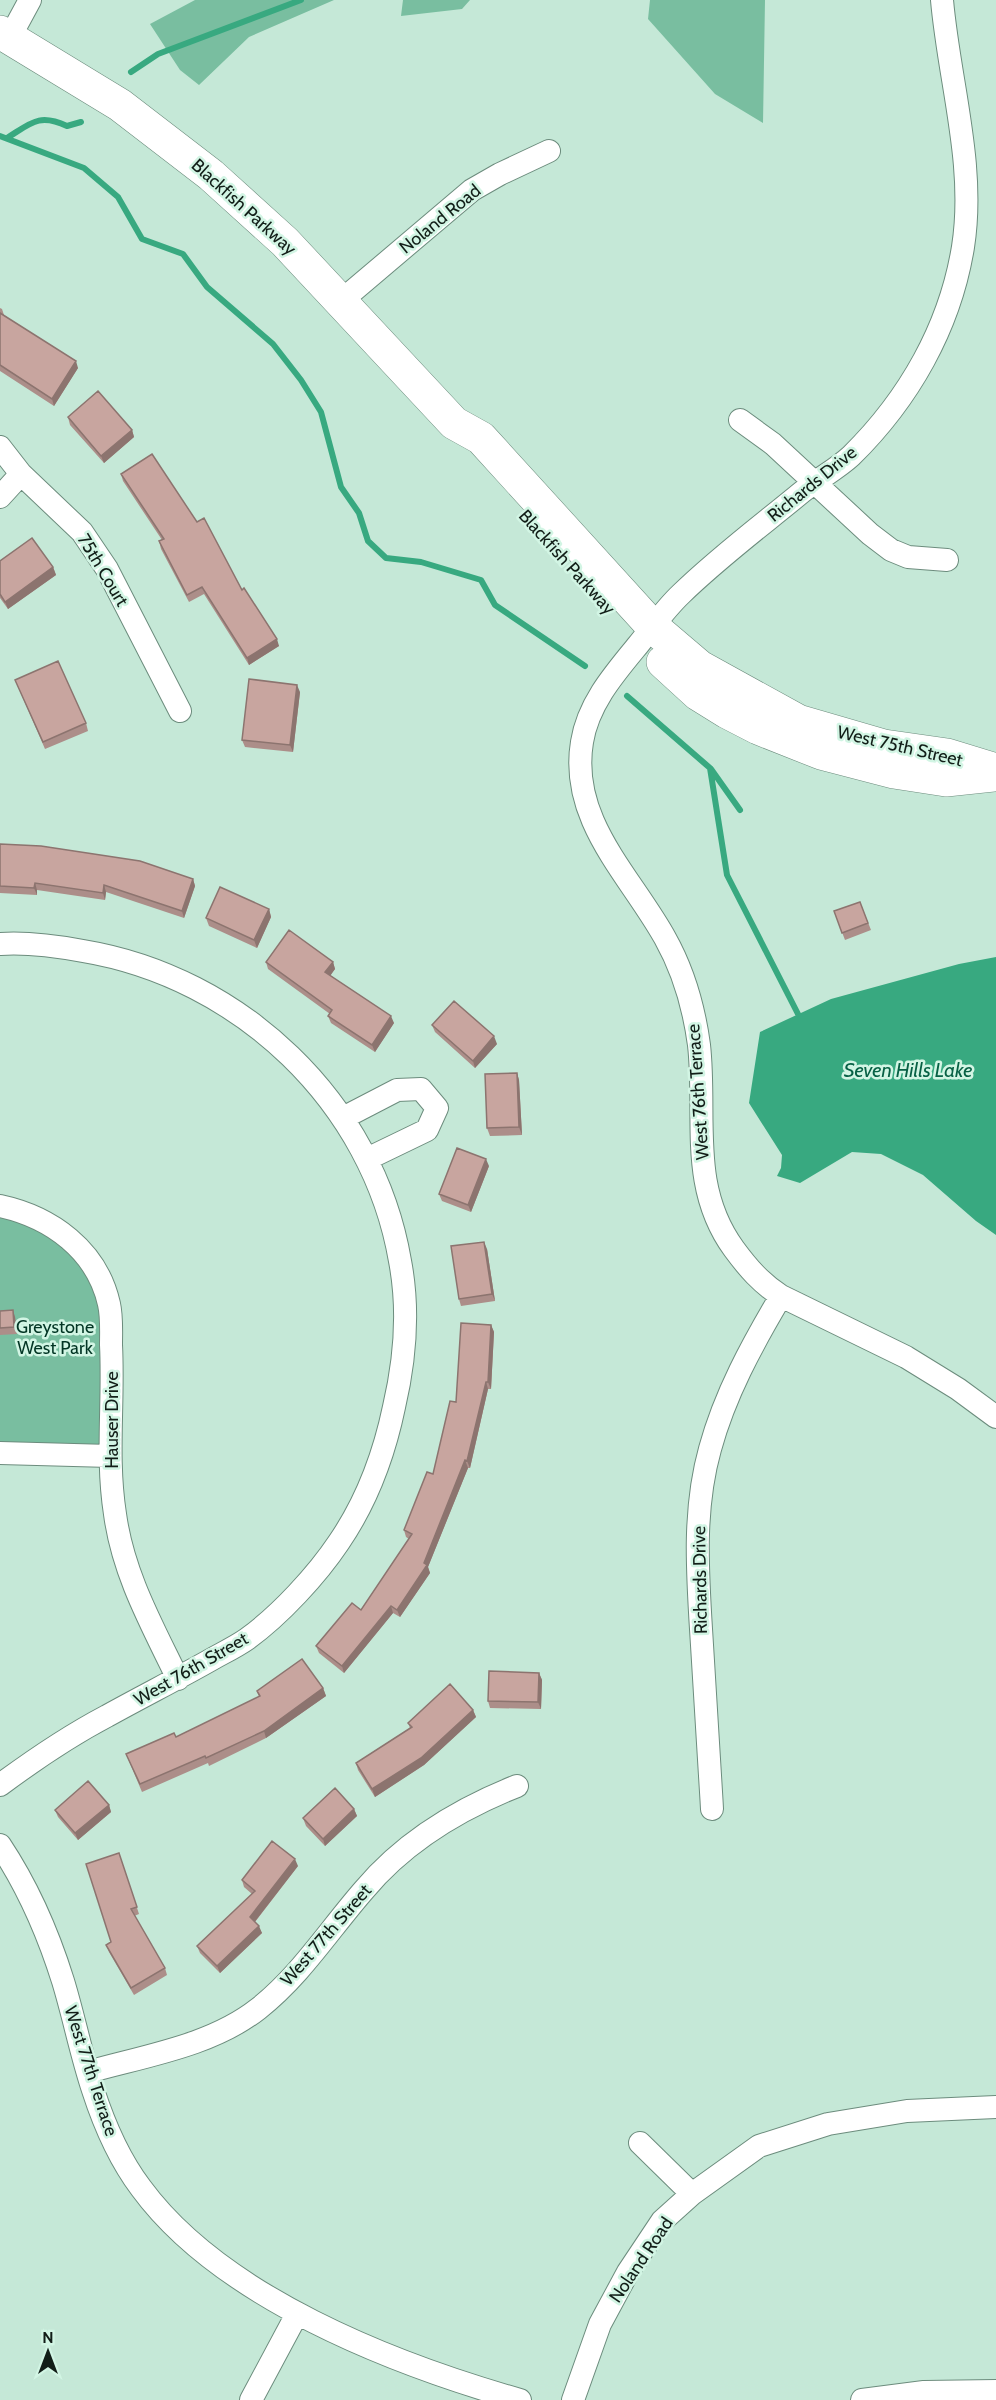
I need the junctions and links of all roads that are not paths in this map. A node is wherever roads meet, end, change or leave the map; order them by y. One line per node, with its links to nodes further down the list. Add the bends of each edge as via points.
1 (30, 0): 3 (street)
2 (942, 0): 9 (street, Richards Drive, via 967,200 953,294 913,381 849,458)
3 (5, 34): 5 (main road, Blackfish Parkway, via 120,105 211,175 285,242)
4 (549, 151): 5 (street, Noland Road, via 472,190)
5 (341, 301): 12 (main road, Blackfish Parkway, via 454,423 468,453)
6 (740, 420): 9 (street)
7 (0, 447): 8 (street, 75th Court)
8 (21, 474): 10 (street); 13 (street, 75th Court, via 82,532 107,569)
9 (814, 482): 11 (street, via 891,550 908,557); 12 (street, Richards Drive, via 679,596)
10 (0, 497)
11 (947, 560)
12 (646, 635): 14 (main road, West 75th Street, via 698,694 758,728 821,753 894,772 946,780); 19 (street, West 76th Terrace, via 615,672 593,708 582,740 583,797 593,826 667,941 686,987 699,1046 705,1186 720,1230 749,1269)
13 (180, 711)
14 (996, 772)
15 (0, 944): 16 (street, West 76th Street, via 53,946 109,955 190,984 226,1005 293,1057)
16 (343, 1118): 17 (street, West 76th Street); 17 (street, via 397,1090 421,1089 437,1108 427,1130)
17 (367, 1159): 23 (street, West 76th Street, via 391,1221 404,1302 401,1376 386,1446 366,1496 339,1543 288,1604 247,1640)
18 (0, 1206): 22 (street, Hauser Drive, via 36,1216 63,1233 80,1250 103,1287 109,1305 112,1370)
19 (781, 1296): 20 (street, West 76th Terrace, via 906,1357); 26 (street, Richards Drive, via 732,1384 710,1449 700,1504 697,1559)
20 (996, 1417)
21 (0, 1454): 22 (street)
22 (110, 1456): 23 (street, Hauser Drive, via 121,1548 134,1588)
23 (178, 1679): 24 (street, West 76th Street, via 51,1748)
24 (0, 1785)
25 (517, 1786): 28 (street, West 77th Street, via 460,1812 387,1864 304,1966 258,2010 224,2030 185,2045)
26 (712, 1809)
27 (0, 1845): 28 (street, West 77th Terrace, via 35,1906 52,1946)
28 (88, 2072): 32 (street, West 77th Terrace, via 116,2150 140,2188 170,2223 210,2259)
29 (996, 2107): 31 (street, via 907,2111 828,2124 759,2146)
30 (640, 2143): 31 (street)
31 (692, 2194): 36 (street, Noland Road, via 662,2221 628,2272 600,2324)
32 (297, 2314): 34 (street); 35 (street, West 77th Terrace, via 408,2363)
33 (996, 2391): 37 (street, via 924,2392)
34 (251, 2400)
35 (520, 2400)
36 (573, 2400)
37 (862, 2400)

